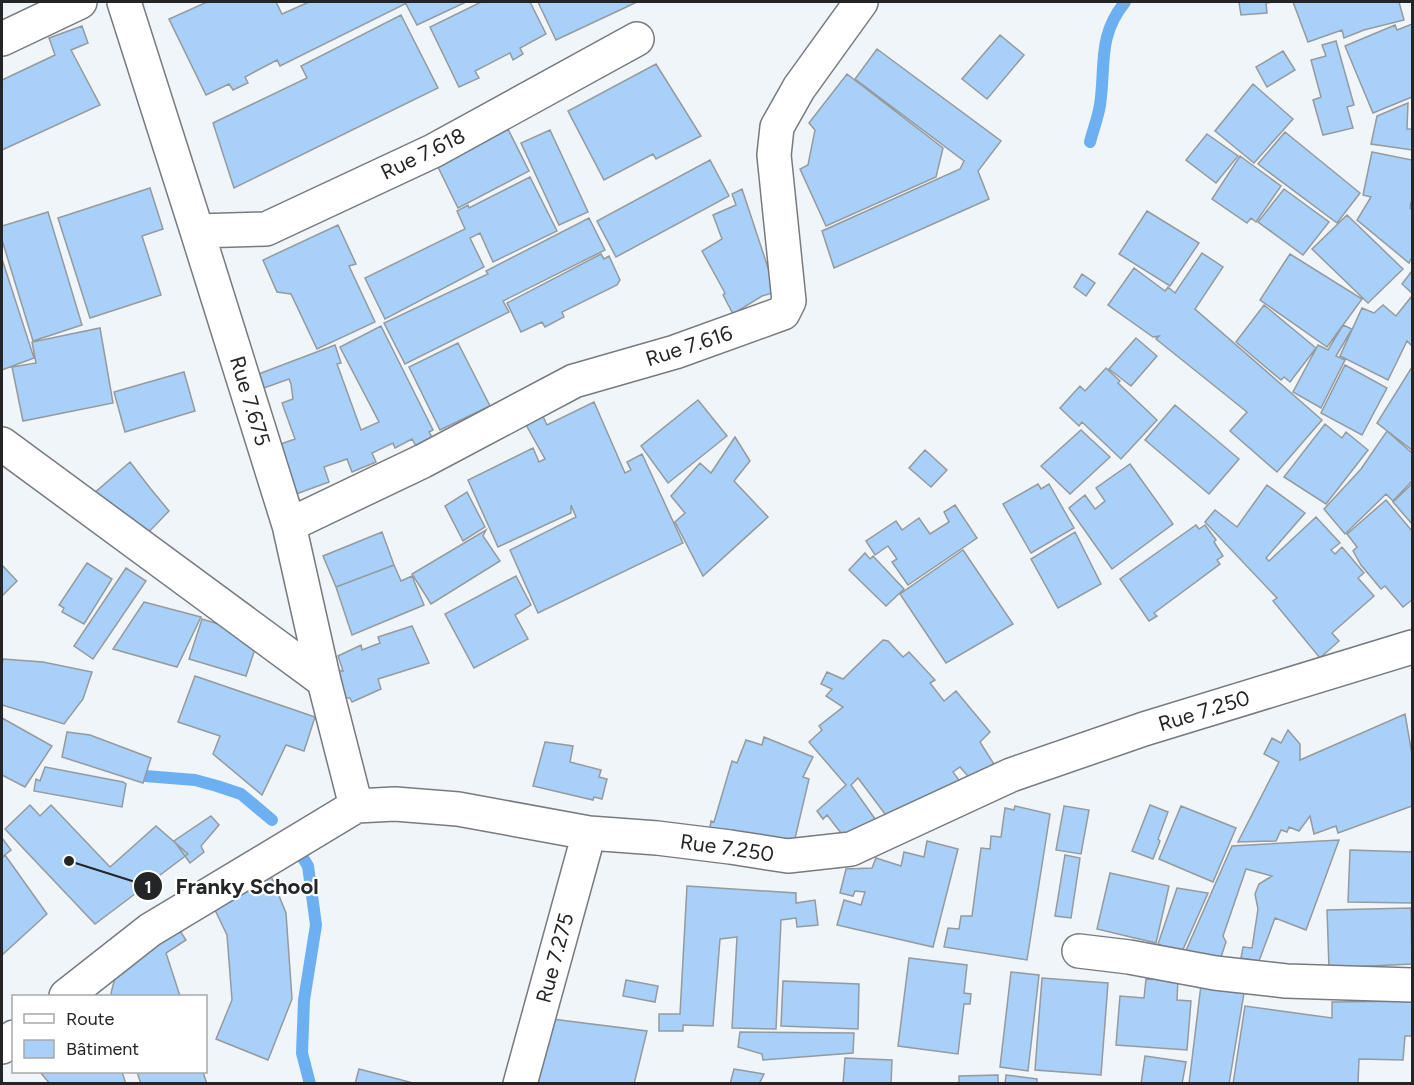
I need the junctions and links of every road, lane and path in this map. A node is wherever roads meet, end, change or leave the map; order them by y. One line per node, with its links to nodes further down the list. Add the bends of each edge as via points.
1 (80, 2): 4 (street)
2 (124, 2): 6 (street, Rue 7.675)
3 (861, 2): 8 (street, Rue 7.616, via 799,88 777,127 774,155 789,301 783,313 675,352 574,381 423,461)
4 (2, 39)
5 (637, 39): 6 (street, Rue 7.618, via 433,151 266,229)
6 (197, 231): 8 (street, Rue 7.675)
7 (2, 444): 10 (street)
8 (289, 525): 10 (street, Rue 7.675)
9 (1413, 647): 12 (street, Rue 7.250, via 1144,729 1011,776 851,849 788,856)
10 (324, 681): 11 (street, Rue 7.675)
11 (356, 806): 12 (street, Rue 7.250, via 394,804 458,809); 15 (street, Rue 7.250, via 150,930)
12 (589, 833): 16 (street, Rue 7.275)
13 (1079, 951): 14 (street, via 1286,981)
14 (1413, 985)
15 (67, 995)
16 (520, 1083)

